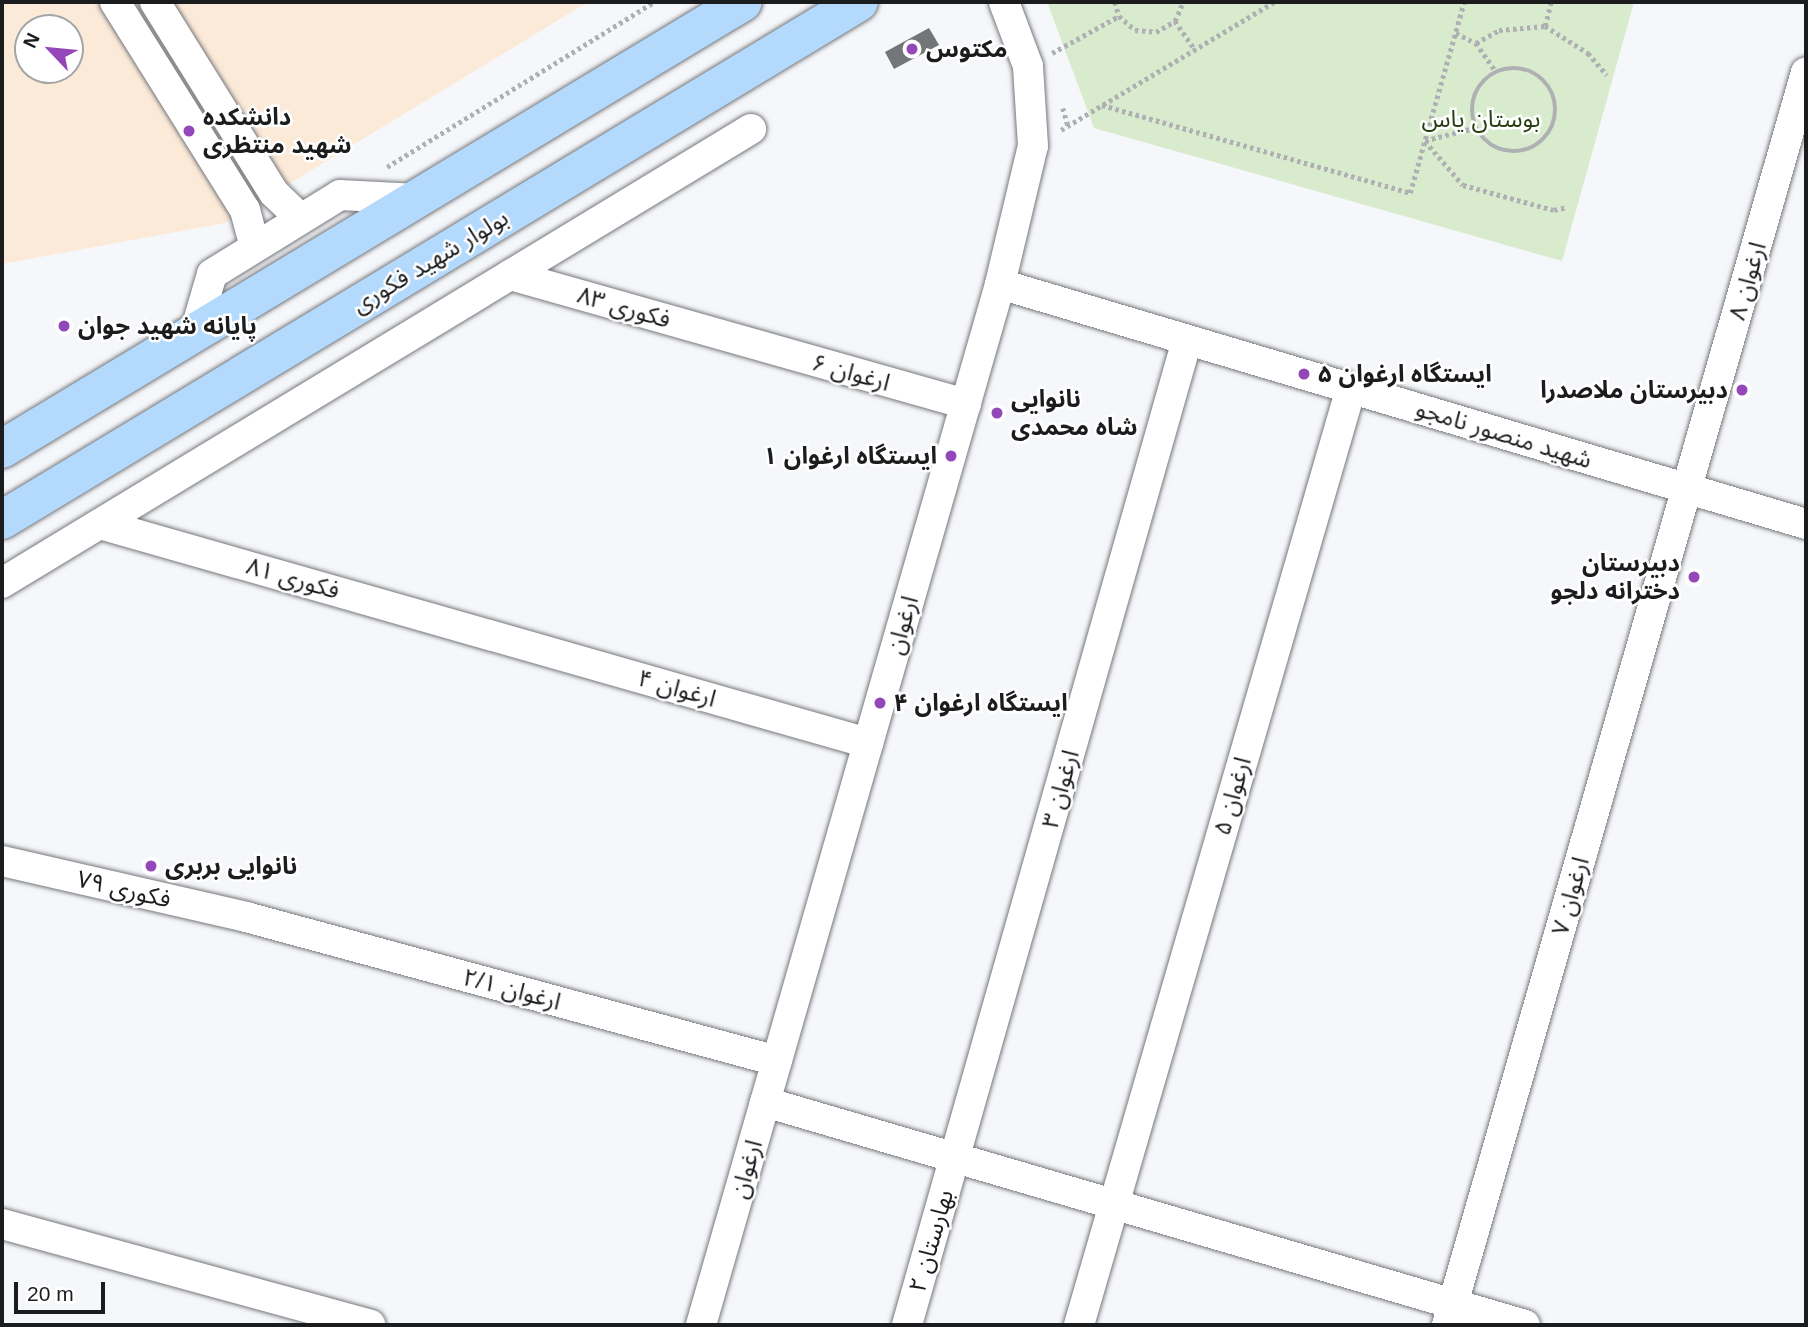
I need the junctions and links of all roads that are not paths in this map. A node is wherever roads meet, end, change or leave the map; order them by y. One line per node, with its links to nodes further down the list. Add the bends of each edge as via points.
1 (115, 2): 9 (street)
2 (155, 2): 8 (street)
3 (743, 2): 10 (main road)
4 (859, 2): 22 (main road, بولوار شهید فکوری)
5 (1004, 2): 14 (street, ارغوان, via 1028,66 1033,146)
6 (1806, 72): 21 (street, ارغوان ۸)
7 (751, 129): 13 (street)
8 (242, 141): 9 (street); 11 (street, via 274,193)
9 (213, 159): 12 (street, via 245,210)
10 (417, 199): 11 (street, via 340,195); 15 (main road)
11 (301, 219): 12 (street)
12 (255, 247): 15 (street, via 212,274)
13 (510, 275): 16 (street, فکوری ۸۳); 23 (street)
14 (1000, 284): 17 (street, شهید منصور نامجو); 19 (street, ارغوان)
15 (195, 332): 20 (main road)
16 (737, 340): 19 (street, ارغوان ۶)
17 (1187, 340): 18 (street, شهید منصور نامجو); 32 (street, ارغوان ۳)
18 (1351, 388): 21 (street, شهید منصور نامجو); 33 (street, ارغوان ۵)
19 (966, 404): 27 (street, ارغوان)
20 (2, 449)
21 (1687, 489): 24 (street, شهید منصور نامجو); 35 (street, ارغوان ۷)
22 (2, 520)
23 (100, 524): 25 (street); 26 (street, فکوری ۸۱)
24 (1806, 524)
25 (2, 583)
26 (485, 633): 27 (street, ارغوان ۴)
27 (869, 743): 30 (street, ارغوان)
28 (2, 861): 29 (street, فکوری ۷۹)
29 (246, 917): 30 (street, ارغوان ۲/۱)
30 (777, 1061): 31 (street, ارغوان)
31 (765, 1102): 32 (street); 37 (street, ارغوان)
32 (955, 1158): 33 (street); 38 (street, بهارستان ۲)
33 (1113, 1204): 35 (street); 39 (street, ارغوان ۵)
34 (2, 1224): 36 (street)
35 (1450, 1315): 40 (street)
36 (370, 1325)
37 (701, 1325)
38 (907, 1325)
39 (1079, 1325)
40 (1525, 1325)

